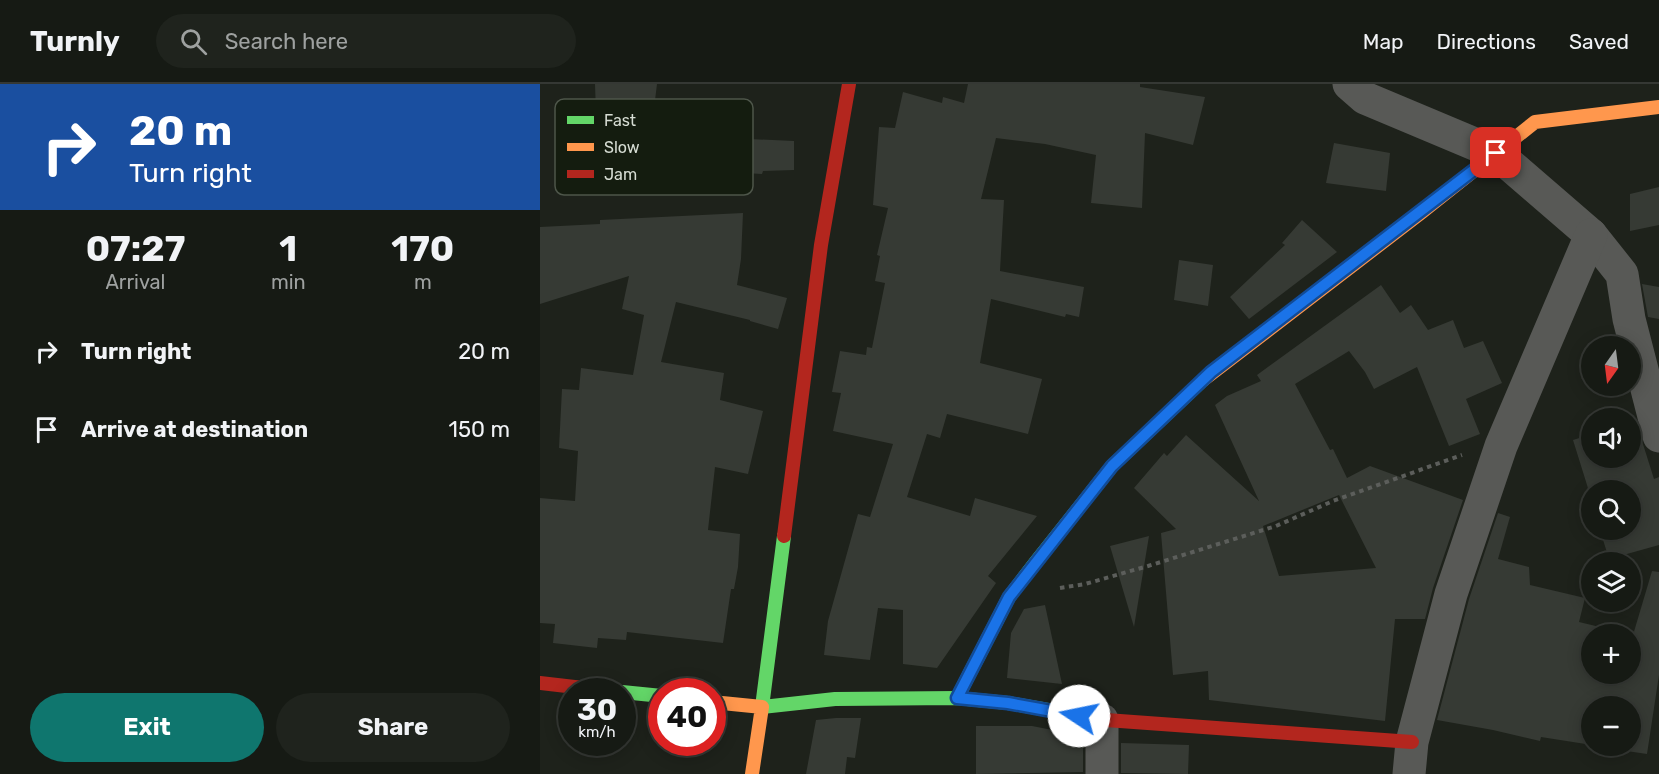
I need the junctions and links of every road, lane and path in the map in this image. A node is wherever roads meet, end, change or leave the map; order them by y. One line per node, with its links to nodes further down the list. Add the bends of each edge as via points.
1 (849, 84): 13 (street, via 821,245)
2 (1349, 84): 4 (street, via 1365,98)
3 (1659, 107): 4 (street, via 1535,122)
4 (1496, 153): 5 (street); 8 (street, via 1211,372 1112,466)
5 (1591, 235): 6 (street, via 1622,274 1629,319); 7 (street)
6 (1659, 436)
7 (1501, 446): 8 (path, via 1456,456 1276,526 1148,566 1085,584); 15 (street, via 1451,594)
8 (1009, 597): 11 (street)
9 (540, 683): 10 (street)
10 (558, 685)
11 (957, 698): 13 (street, via 835,699); 14 (street)
12 (726, 703): 13 (street)
13 (762, 707): 16 (street)
14 (1102, 720): 15 (street); 17 (street)
15 (1414, 765)
16 (752, 774)
17 (1102, 774)

